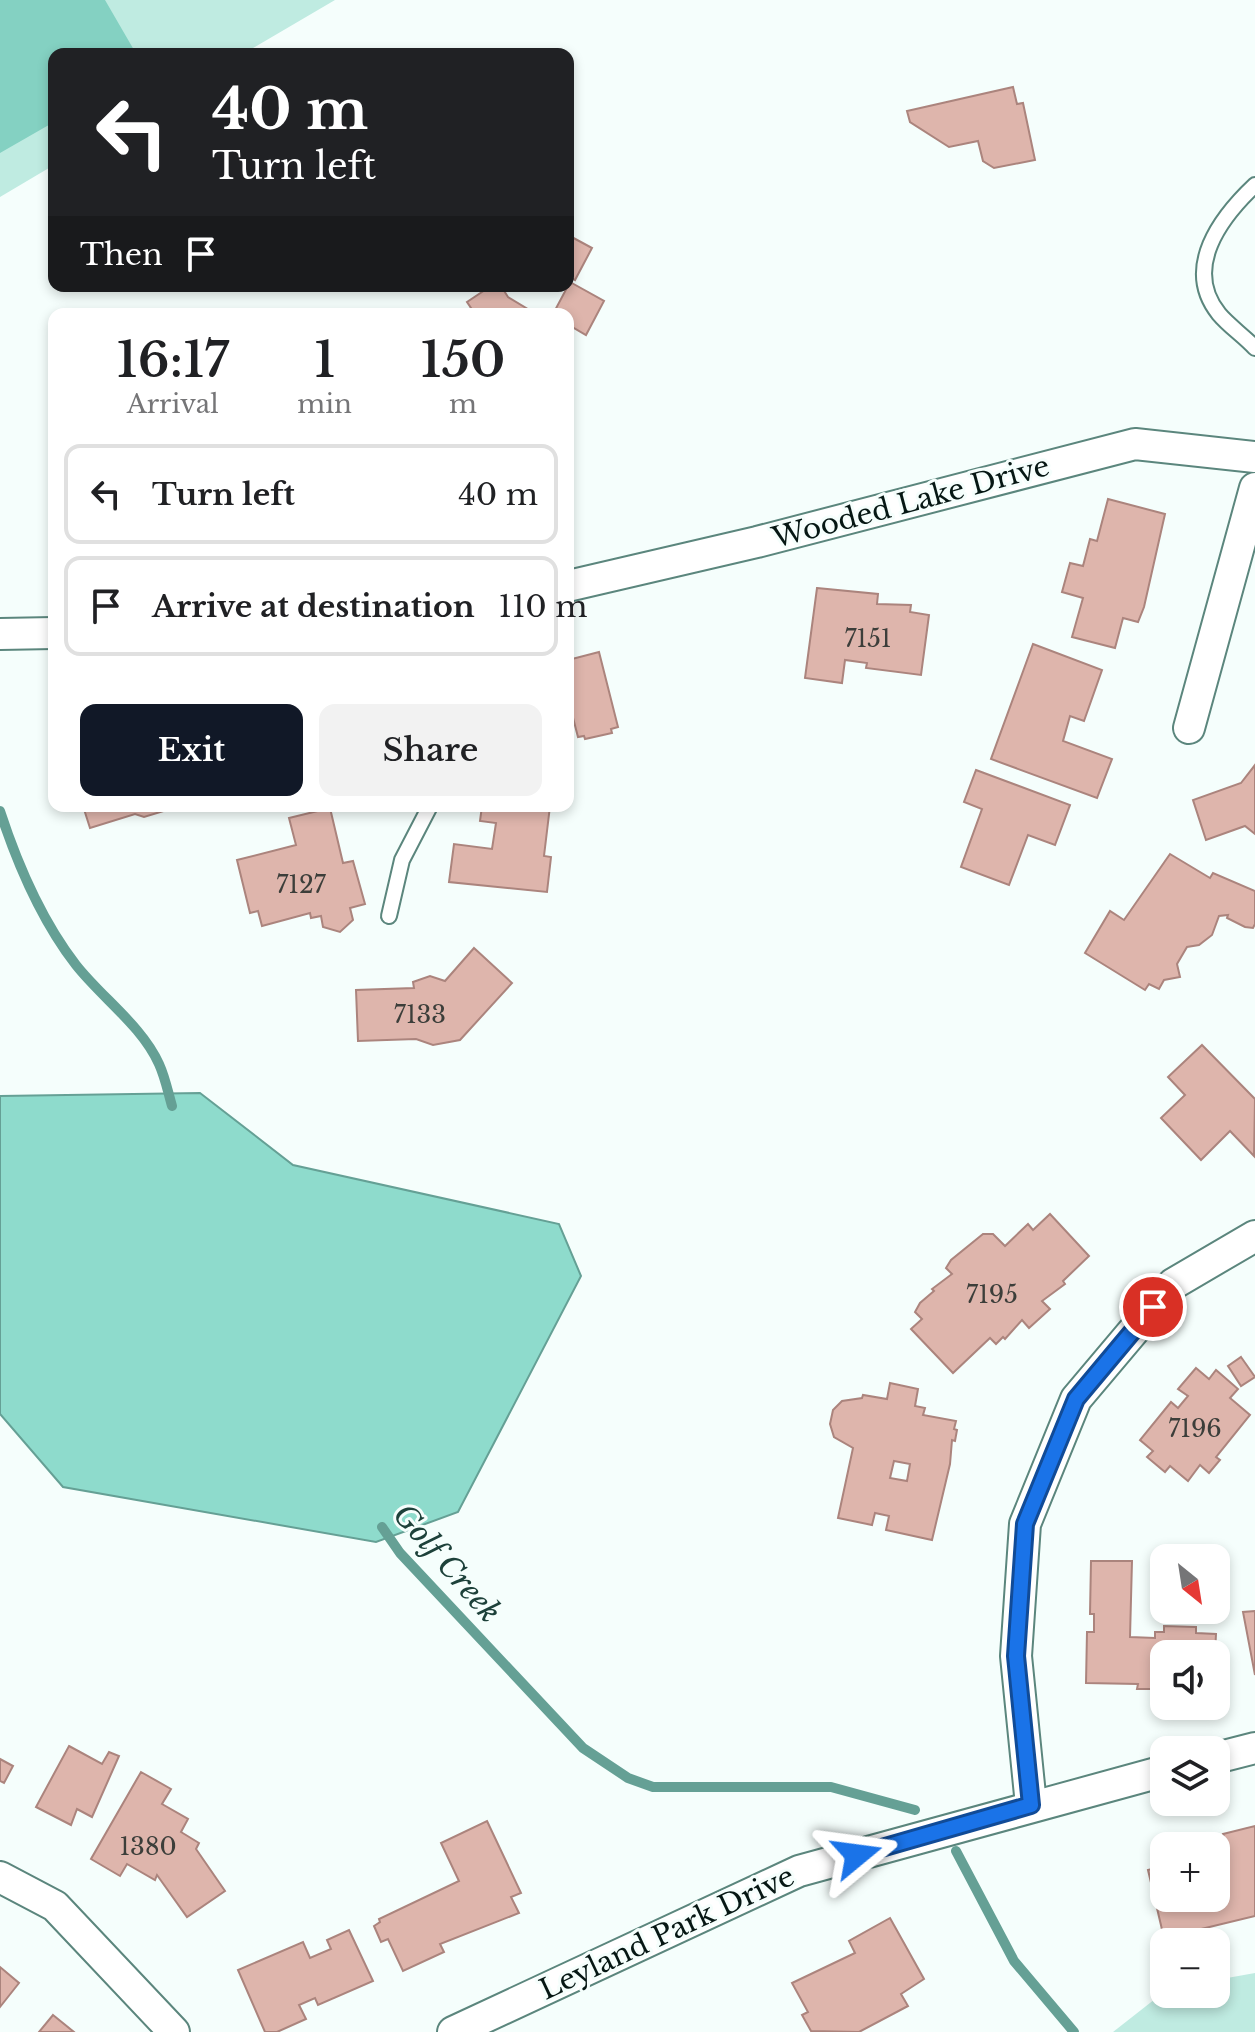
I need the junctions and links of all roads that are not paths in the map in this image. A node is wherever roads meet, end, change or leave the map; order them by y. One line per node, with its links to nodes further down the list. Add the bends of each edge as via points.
1 (1255, 185): 2 (lane, via 1207,245 1205,279 1219,314)
2 (1255, 348)
3 (1255, 457): 5 (street, Wooded Lake Drive, via 1135,444)
4 (1255, 488): 8 (street)
5 (574, 585)
6 (48, 633): 7 (street)
7 (0, 634)
8 (1189, 728)
9 (427, 812): 10 (lane, via 402,860)
10 (389, 916)
11 (1255, 1236): 15 (street, via 1173,1284 1076,1399 1025,1524 1016,1656)
12 (1255, 1748): 13 (street)
13 (1230, 1754)
14 (1150, 1775): 15 (street, Leyland Park Drive)
15 (1031, 1805): 18 (street, Leyland Park Drive, via 799,1871)
16 (0, 1877): 17 (street, via 55,1906)
17 (174, 2032)
18 (453, 2032)

